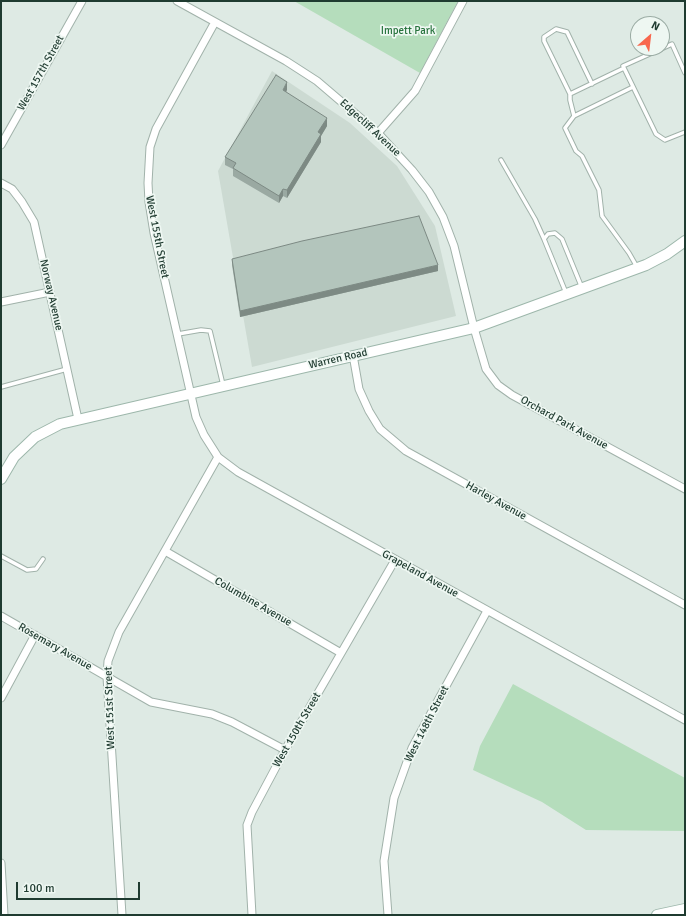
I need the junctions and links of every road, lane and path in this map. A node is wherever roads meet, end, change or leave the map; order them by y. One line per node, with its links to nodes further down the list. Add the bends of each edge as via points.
1 (82, 1): 13 (street, West 157th Street)
2 (177, 1): 4 (street, Edgecliff Avenue)
3 (463, 1): 12 (street, via 415,91)
4 (215, 22): 12 (street, Edgecliff Avenue, via 317,81); 24 (street, West 155th Street, via 156,129 150,147 149,202)
5 (624, 68): 6 (lane, via 623,66 672,44); 7 (lane); 8 (lane)
6 (685, 73)
7 (592, 84): 9 (lane); 9 (lane, via 567,32 556,29 544,37 544,41)
8 (633, 88): 10 (lane); 11 (lane, via 656,134 665,140)
9 (570, 94): 10 (lane)
10 (574, 116): 18 (lane, via 565,128 599,190 602,216)
11 (685, 132)
12 (378, 133): 23 (street, Edgecliff Avenue, via 412,170 429,192 443,217 456,251)
13 (1, 145)
14 (502, 160): 16 (lane)
15 (1, 183): 20 (street, Norway Avenue, via 12,189 34,222)
16 (544, 239): 19 (lane, via 548,234 555,233 562,239); 21 (lane)
17 (685, 241): 18 (main road, Warren Road, via 667,254)
18 (637, 268): 19 (main road, Warren Road)
19 (582, 288): 21 (main road, Warren Road)
20 (50, 292): 22 (street); 26 (street, Norway Avenue)
21 (566, 294): 23 (main road, Warren Road)
22 (1, 302)
23 (474, 328): 25 (main road, Warren Road); 33 (street, Orchard Park Avenue, via 486,369 498,385)
24 (178, 334): 27 (lane, via 210,331); 29 (street, West 155th Street)
25 (353, 356): 27 (main road, Warren Road); 38 (street, Harley Avenue, via 359,389 380,429 406,451)
26 (67, 369): 28 (lane); 30 (street, Norway Avenue)
27 (223, 386): 29 (main road, Warren Road)
28 (1, 387)
29 (192, 394): 30 (main road, Warren Road); 31 (street, Grapeland Avenue, via 196,418)
30 (78, 419): 32 (main road, Warren Road, via 35,436 14,457)
31 (218, 457): 34 (street, West 151st Street); 37 (street, Grapeland Avenue, via 238,472)
32 (1, 478)
33 (685, 489)
34 (165, 551): 42 (street, Columbine Avenue); 43 (street, West 151st Street, via 119,632 108,661)
35 (1, 556): 36 (lane, via 27,570 36,569)
36 (43, 559)
37 (395, 560): 39 (street, Grapeland Avenue); 42 (street, West 150th Street)
38 (685, 605)
39 (486, 611): 45 (street, Grapeland Avenue); 52 (street, West 148th Street, via 412,748 394,798 384,861)
40 (1, 616): 41 (street, Rosemary Avenue)
41 (35, 635): 43 (street, Rosemary Avenue); 44 (street)
42 (341, 653): 46 (street, West 150th Street)
43 (107, 677): 46 (street, Rosemary Avenue, via 151,702 212,714); 50 (street, West 151st Street)
44 (1, 698)
45 (685, 720)
46 (285, 750): 51 (street, West 150th Street, via 247,825)
47 (1, 863): 49 (street)
48 (685, 909): 53 (main road)
49 (4, 915)
50 (122, 915)
51 (252, 915)
52 (388, 915)
53 (657, 915)

